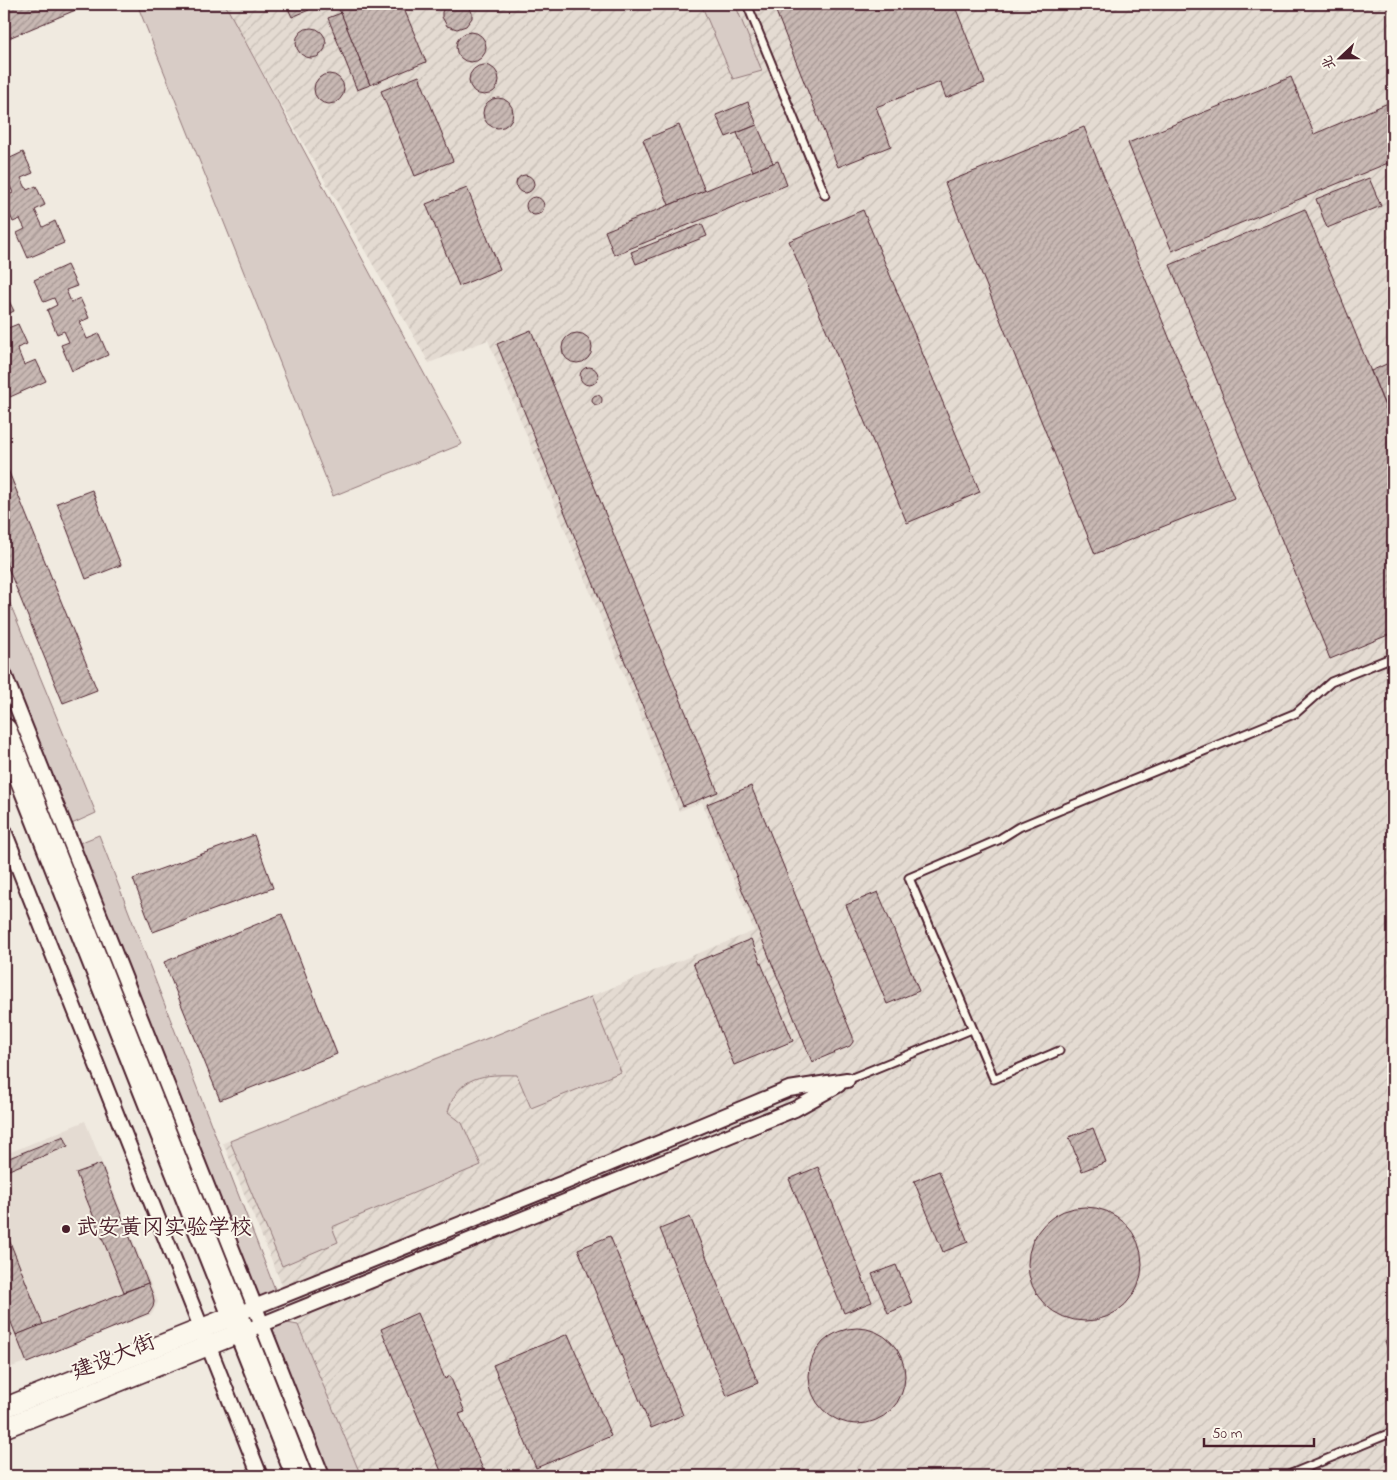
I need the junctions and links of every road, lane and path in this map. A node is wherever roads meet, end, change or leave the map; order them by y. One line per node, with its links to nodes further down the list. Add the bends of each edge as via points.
1 (747, 4): 2 (lane)
2 (825, 195)
3 (1393, 657): 8 (lane, via 1331,682 1296,713 1019,827 998,840 909,878)
4 (4, 674): 11 (street)
5 (4, 731): 11 (highway)
6 (4, 776): 11 (highway)
7 (4, 831): 11 (street)
8 (972, 1029): 9 (lane, via 994,1079); 10 (lane)
9 (1059, 1051)
10 (847, 1080): 11 (street, via 794,1109); 11 (street, via 789,1089)
11 (231, 1326): 12 (main road, 建设大街); 13 (main road, 建设大街); 15 (street); 16 (highway); 17 (highway); 18 (street)
12 (4, 1408)
13 (4, 1428)
14 (1393, 1432): 19 (lane)
15 (260, 1476)
16 (282, 1476)
17 (300, 1476)
18 (322, 1476)
19 (1286, 1476)

